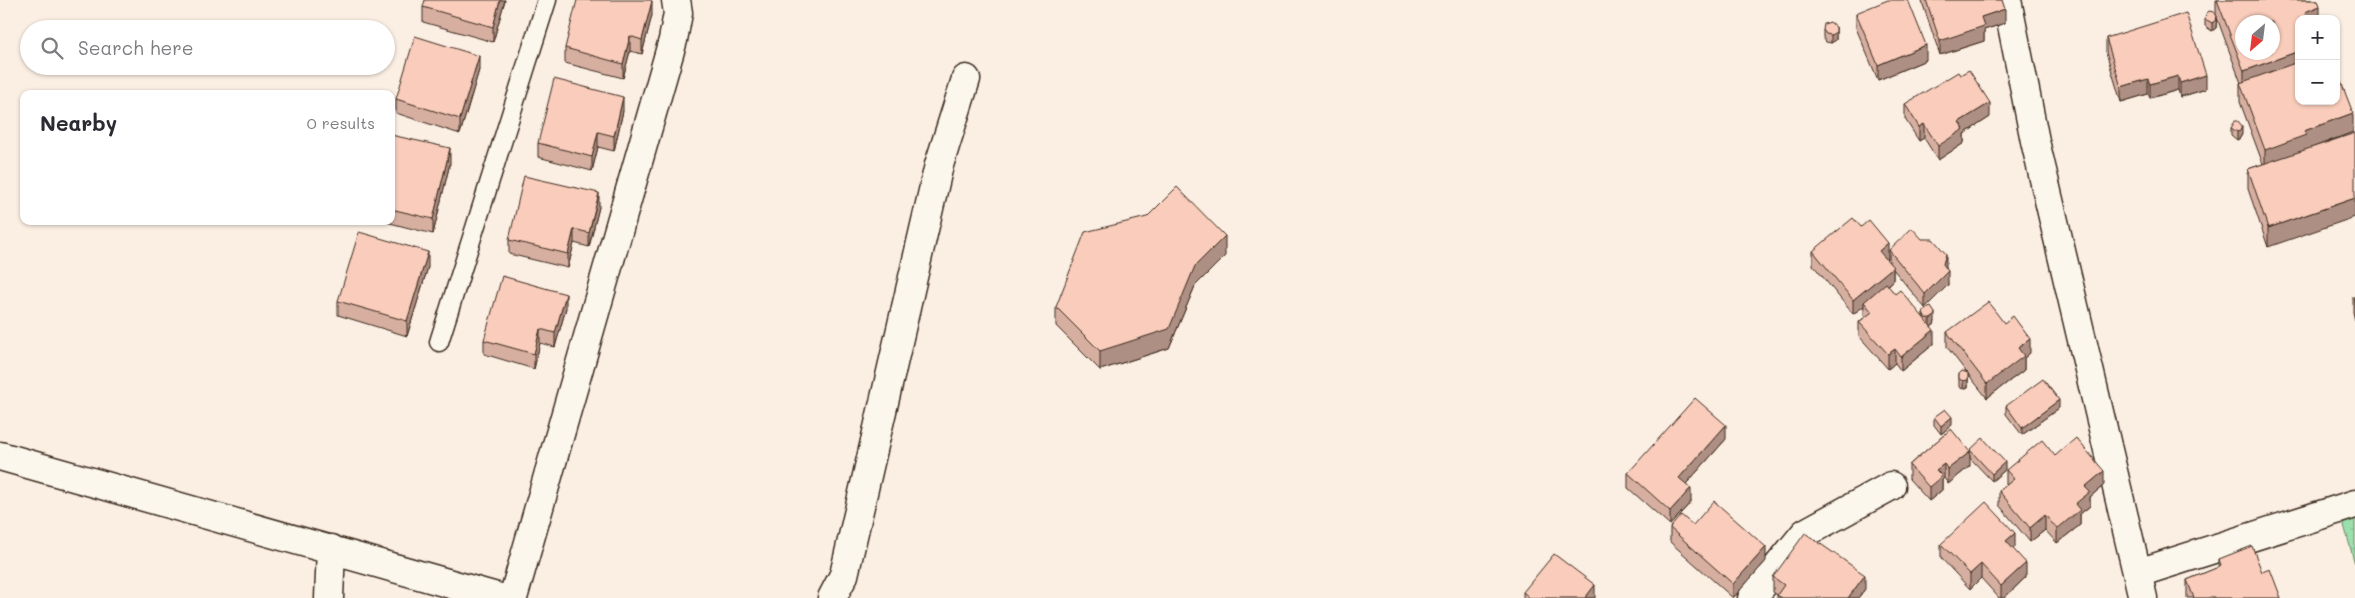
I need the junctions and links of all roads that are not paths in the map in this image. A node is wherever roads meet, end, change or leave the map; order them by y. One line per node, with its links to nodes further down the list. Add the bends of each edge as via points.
1 (547, 0): 5 (lane)
2 (676, 0): 13 (street, via 678,13 673,40)
3 (2007, 0): 10 (street, via 2034,140)
4 (966, 79): 14 (street, via 939,165 844,575)
5 (439, 342)
6 (0, 456): 9 (street)
7 (1891, 486): 15 (street, via 1805,533)
8 (2355, 504): 10 (street)
9 (331, 549): 11 (street); 12 (street)
10 (2140, 585)
11 (329, 598)
12 (500, 598)
13 (513, 598)
14 (832, 598)
15 (1752, 598)

